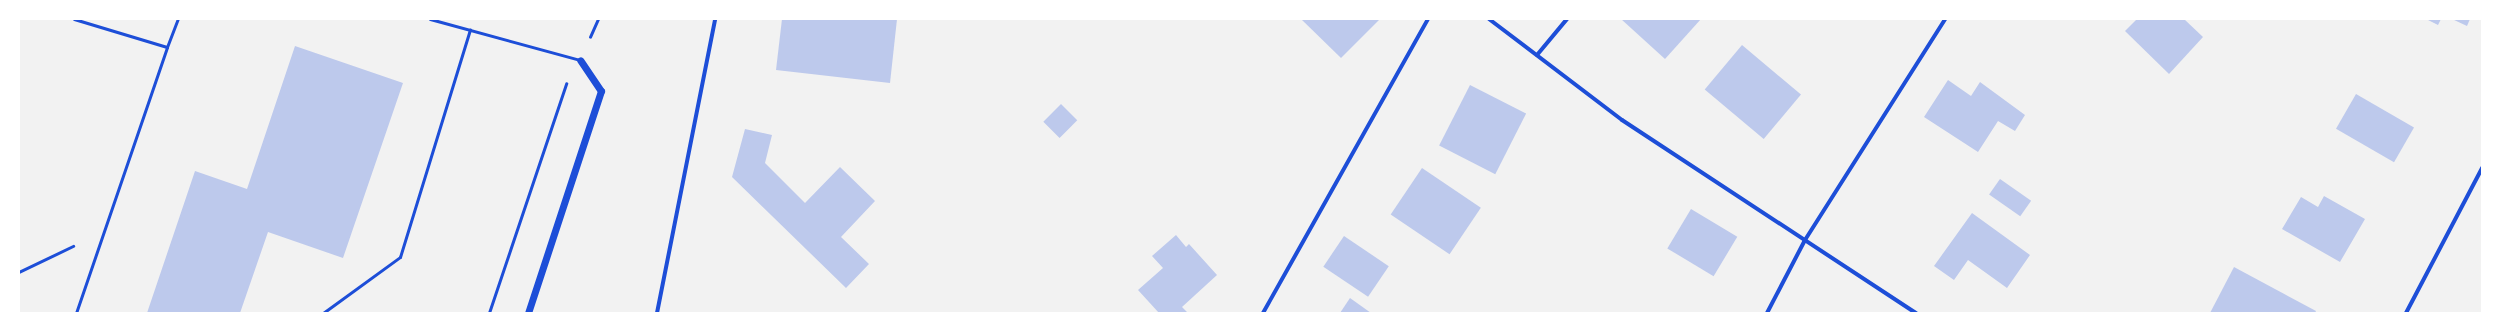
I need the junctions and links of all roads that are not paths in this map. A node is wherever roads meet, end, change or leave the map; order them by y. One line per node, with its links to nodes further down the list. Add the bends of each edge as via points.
1 (74, 19): 10 (lane)
2 (178, 19): 10 (lane)
3 (430, 19): 9 (lane)
4 (715, 19): 18 (street)
5 (1428, 19): 19 (street)
6 (1489, 19): 11 (street)
7 (1567, 19): 11 (street)
8 (1945, 19): 14 (street)
9 (470, 30): 12 (lane); 16 (lane, via 400,257)
10 (167, 47): 15 (lane)
11 (1537, 55): 14 (street, via 1622,120)
12 (580, 60): 17 (street, via 601,91)
13 (2482, 168): 22 (street)
14 (1805, 240): 20 (street); 21 (street)
15 (76, 313)
16 (323, 313)
17 (528, 313)
18 (657, 313)
19 (1263, 313)
20 (1767, 313)
21 (1916, 313)
22 (2406, 313)

